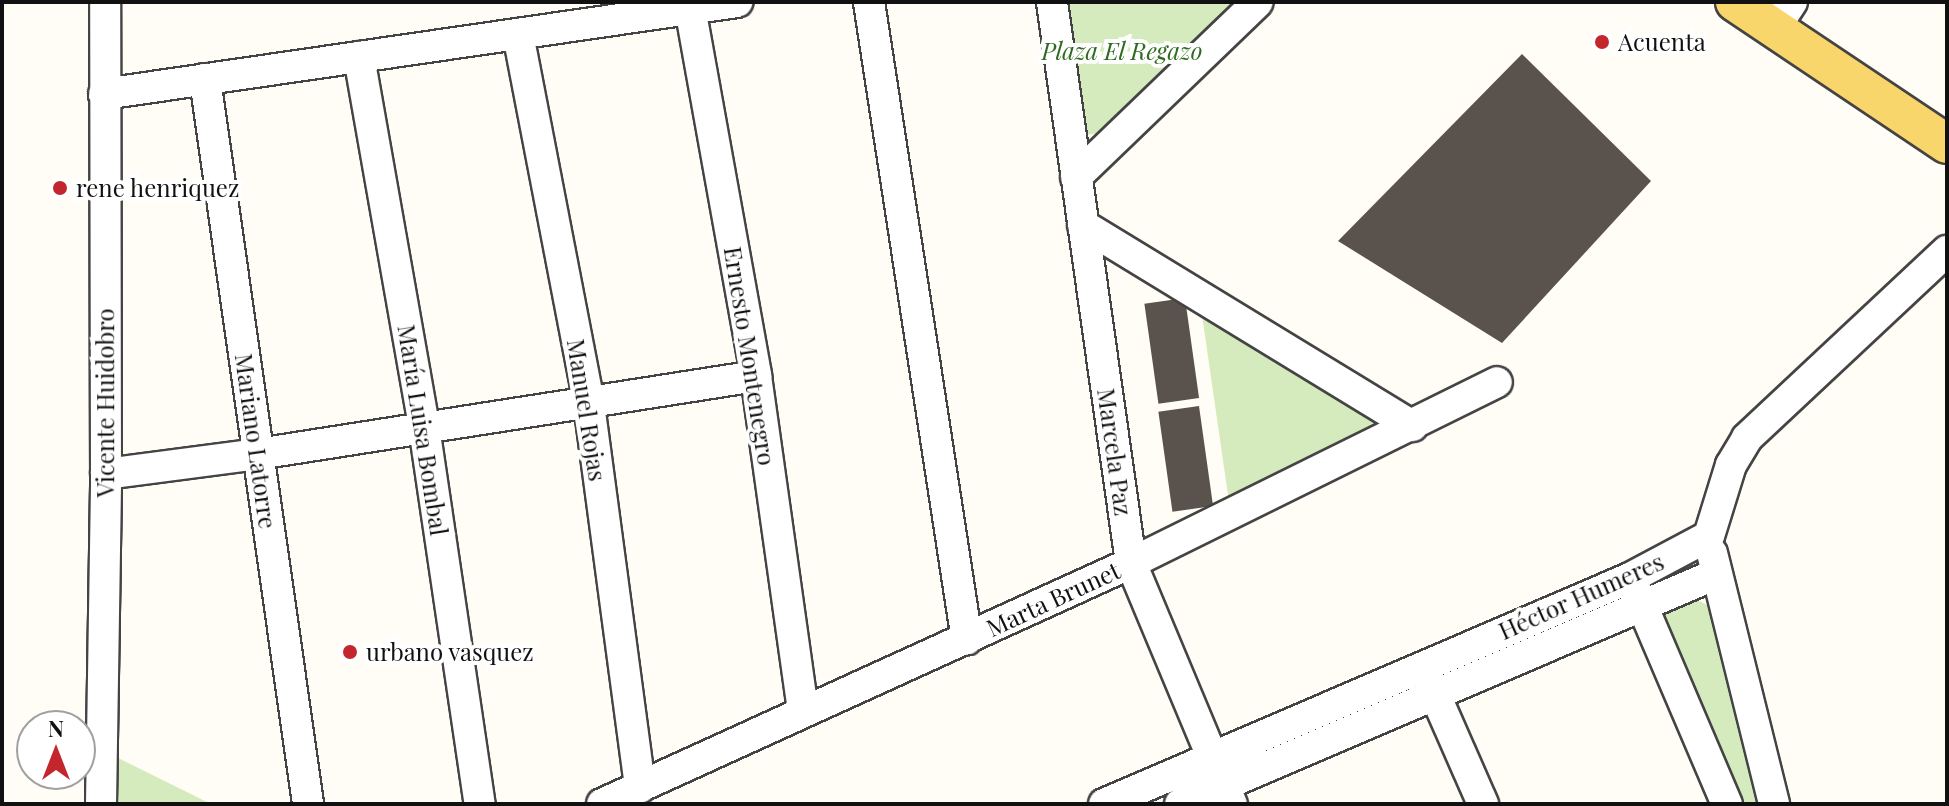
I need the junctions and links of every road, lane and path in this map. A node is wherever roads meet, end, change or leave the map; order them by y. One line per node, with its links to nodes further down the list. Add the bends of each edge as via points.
1 (105, 2): 12 (street, Vicente Huidobro)
2 (737, 2): 7 (street)
3 (869, 2): 29 (street)
4 (1052, 2): 14 (street, Marcela Paz)
5 (1258, 2): 14 (street)
6 (1735, 2): 8 (main road)
7 (690, 5): 9 (street); 17 (street, Ernesto Montenegro)
8 (1784, 15): 13 (main road)
9 (518, 34): 10 (street); 19 (street, Manuel Rojas)
10 (359, 57): 11 (street); 21 (street, María Luisa Bombal)
11 (205, 79): 12 (street); 22 (street, Mariano Latorre)
12 (104, 94): 23 (street, Vicente Huidobro)
13 (1947, 144)
14 (1076, 177): 15 (street, Marcela Paz)
15 (1083, 225): 20 (street); 25 (street, Marcela Paz)
16 (1947, 251): 24 (street, via 1747,438 1731,465)
17 (756, 376): 19 (street); 32 (street, Ernesto Montenegro)
18 (1497, 382): 20 (street, Marta Brunet)
19 (589, 404): 21 (street); 34 (street, Manuel Rojas)
20 (1412, 426): 25 (street, Marta Brunet)
21 (424, 427): 22 (street); 38 (street, María Luisa Bombal)
22 (258, 454): 23 (street); 37 (street, Mariano Latorre)
23 (106, 474): 36 (street, Vicente Huidobro)
24 (1709, 536): 26 (street); 27 (street, Héctor Humeres)
25 (1131, 563): 29 (street, Marta Brunet); 33 (street, Marcela Paz)
26 (1716, 574): 28 (street, Héctor Humeres); 44 (street)
27 (1630, 578): 28 (street); 30 (street, Héctor Humeres)
28 (1644, 607): 31 (street, Héctor Humeres); 43 (street)
29 (967, 640): 32 (street, Marta Brunet)
30 (1422, 665): 31 (street); 33 (street, Héctor Humeres)
31 (1434, 692): 35 (street, Héctor Humeres); 42 (street)
32 (803, 712): 34 (street, Marta Brunet)
33 (1211, 757): 35 (street, Marcela Paz); 40 (street, Héctor Humeres)
34 (640, 788): 39 (street, Marta Brunet)
35 (1228, 794): 41 (street, Héctor Humeres)
36 (101, 804)
37 (308, 804)
38 (480, 804)
39 (602, 804)
40 (1104, 804)
41 (1180, 804)
42 (1483, 804)
43 (1727, 804)
44 (1774, 804)

